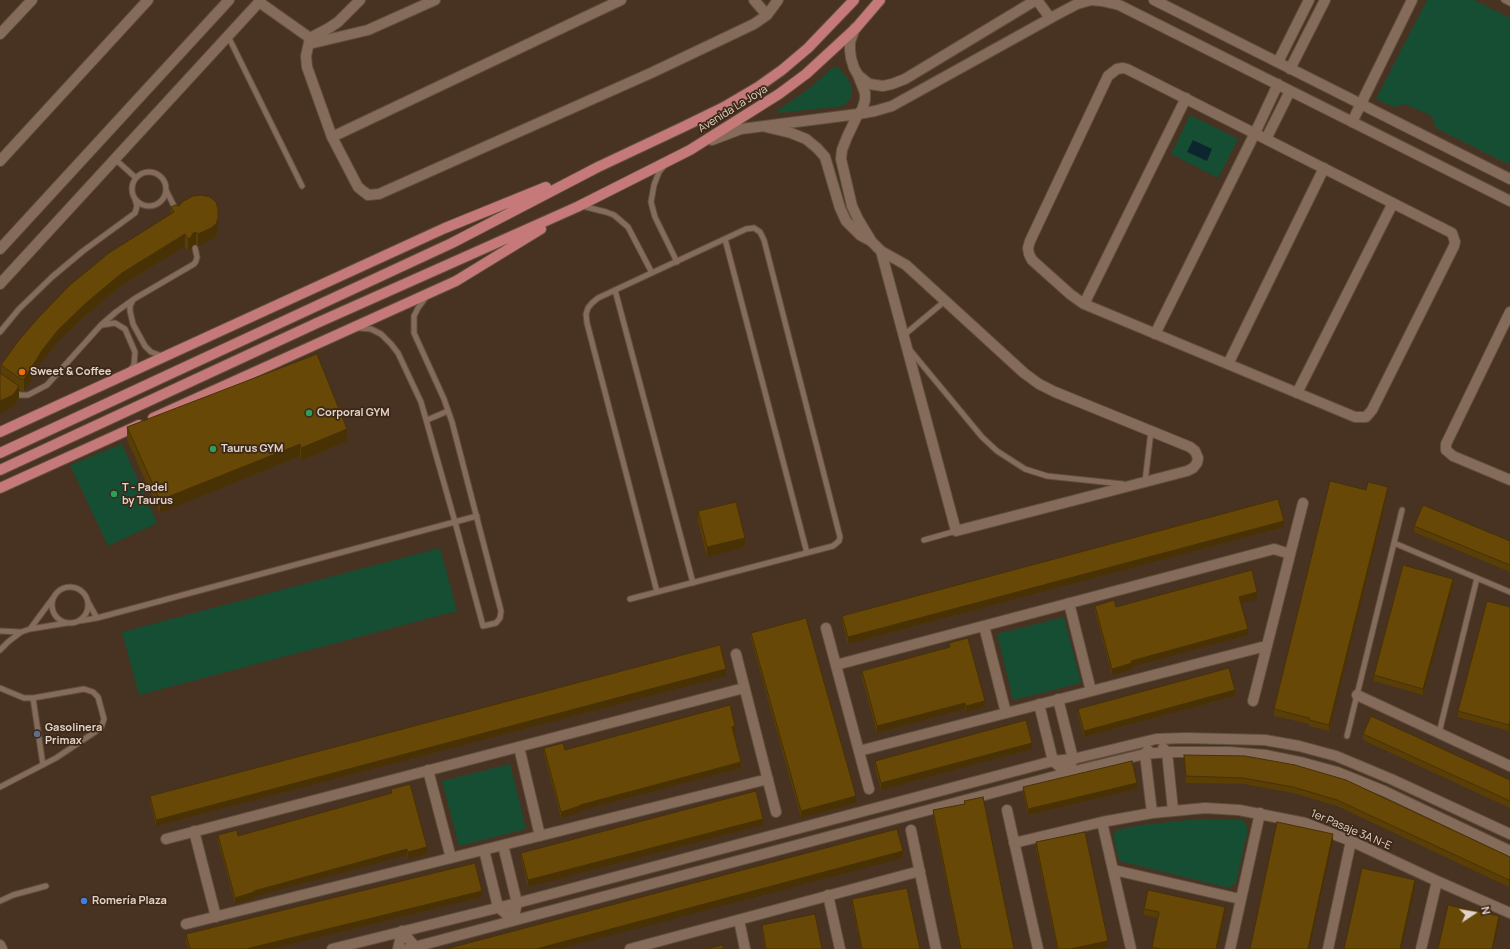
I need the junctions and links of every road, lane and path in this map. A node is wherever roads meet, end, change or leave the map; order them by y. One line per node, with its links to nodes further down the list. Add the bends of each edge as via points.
1 (32, 0): 22 (street)
2 (148, 0): 40 (street)
3 (229, 0): 56 (street)
4 (360, 0): 24 (street, via 338,22)
5 (435, 0): 24 (street, via 368,30)
6 (621, 0): 36 (street)
7 (754, 0): 19 (street)
8 (778, 0): 19 (street)
9 (854, 0): 42 (main road, Avenida La Joya, via 808,48 758,87 683,128)
10 (880, 0): 21 (main road, Avenida La Joya)
11 (1036, 0): 20 (street); 27 (street, via 905,79 883,86 869,84)
12 (1154, 0): 25 (street)
13 (1309, 0): 25 (street)
14 (1325, 0): 26 (street)
15 (1412, 0): 31 (street)
16 (1504, 0): 18 (lane)
17 (260, 1): 23 (street); 24 (street, via 301,30)
18 (1510, 3)
19 (767, 15): 36 (street, via 754,24 650,73 379,194 368,195 358,187)
20 (1050, 18): 28 (street, via 1091,0 1111,2); 32 (street, via 892,106)
21 (856, 28): 27 (street, via 850,42 850,50); 38 (main road, Avenida La Joya, via 806,74 779,94)
22 (0, 34)
23 (228, 36): 39 (street); 46 (lane)
24 (310, 41): 36 (street, via 306,56 307,67)
25 (1278, 62): 26 (street)
26 (1290, 69): 31 (street)
27 (858, 75): 32 (street, via 865,93 864,105)
28 (1278, 84): 29 (street); 35 (street)
29 (1290, 91): 33 (street); 37 (street)
30 (1186, 98): 35 (street); 65 (street); 65 (street, via 1127,69 1117,69 1108,76 1028,248 1032,260)
31 (1361, 104): 33 (street); 45 (street)
32 (858, 114): 34 (street); 54 (street, via 842,150 842,166 852,206)
33 (1352, 122): 48 (street)
34 (759, 126): 38 (street, via 741,128); 54 (street, via 791,133 806,139 817,148 827,162 846,221 860,236)
35 (1255, 133): 37 (street); 70 (street)
36 (332, 136)
37 (1266, 138): 43 (street)
38 (690, 150): 41 (main road, Avenida La Joya)
39 (115, 159): 44 (lane); 60 (street)
40 (0, 161)
41 (670, 161): 51 (main road, Avenida La Joya); 58 (lane, via 659,172 652,193 652,202 655,217)
42 (598, 167): 73 (main road, via 444,228); 82 (main road, via 452,243)
43 (1324, 168): 50 (street); 74 (street)
44 (136, 178): 47 (lane, via 146,172 157,174); 49 (lane, via 131,188)
45 (1510, 179)
46 (302, 186)
47 (166, 188): 49 (lane, via 163,199 154,205 144,206); 52 (lane)
48 (1509, 197)
49 (135, 200): 69 (lane, via 135,213 52,277)
50 (1393, 202): 77 (street); 77 (street, via 1449,230 1455,242 1372,410 1366,417 1355,417)
51 (578, 206): 59 (lane, via 606,212 621,220 628,227); 61 (main road, via 456,281); 83 (main road, via 317,323)
52 (178, 214)
53 (725, 239): 58 (lane); 95 (lane); 95 (lane, via 754,228 760,232 764,240 840,534 839,541 833,546)
54 (872, 242): 57 (street)
55 (195, 248): 63 (lane, via 197,257 194,264)
56 (0, 249)
57 (881, 251): 64 (street, via 901,261); 71 (street)
58 (677, 262): 59 (lane)
59 (652, 273): 62 (lane)
60 (0, 284)
61 (435, 290): 68 (main road); 78 (lane, via 424,299 414,316 414,333)
62 (615, 290): 98 (lane); 99 (lane, via 592,303 586,314 587,323)
63 (134, 300): 67 (lane); 73 (lane, via 130,306 131,318 141,341 151,352)
64 (945, 301): 71 (lane); 80 (street, via 1039,384)
65 (1084, 304): 70 (street)
66 (1510, 312): 84 (street, via 1446,444 1446,450 1453,456)
67 (101, 325): 75 (lane, via 114,323 125,330 135,352 134,365); 76 (lane, via 47,385 24,395)
68 (345, 330): 79 (lane, via 371,329 391,344 398,353); 86 (main road)
69 (0, 332)
70 (1155, 334): 74 (street)
71 (904, 335): 72 (street)
72 (907, 346): 87 (lane, via 982,437 997,451 1025,469 1047,476); 92 (street)
73 (164, 356): 75 (main road)
74 (1228, 364): 77 (street)
75 (128, 372): 81 (main road)
76 (10, 389)
77 (1298, 393)
78 (448, 411): 79 (lane); 90 (lane)
79 (427, 420): 91 (lane)
80 (1150, 431): 85 (lane); 85 (street, via 1190,447 1198,458 1193,468 1187,471)
81 (0, 432)
82 (0, 453)
83 (0, 470)
84 (1510, 480)
85 (1145, 482): 87 (street)
86 (3, 484)
87 (1133, 486): 92 (street)
88 (1303, 503): 96 (street)
89 (1402, 510): 94 (lane)
90 (477, 516): 91 (lane); 91 (lane, via 501,611 496,623 482,626)
91 (455, 522): 105 (lane)
92 (956, 531): 93 (lane)
93 (924, 540)
94 (1394, 543): 97 (lane); 119 (lane)
95 (807, 553): 98 (lane)
96 (1290, 554): 104 (street, via 1274,549); 112 (street)
97 (1476, 578): 100 (lane); 125 (lane)
98 (693, 583): 99 (lane)
99 (657, 592): 102 (lane)
100 (1510, 592)
101 (55, 596): 103 (lane, via 63,588 74,587 83,592); 106 (lane, via 54,612 62,620); 109 (lane)
102 (630, 599)
103 (88, 602): 105 (lane); 106 (lane, via 86,613)
104 (1069, 603): 107 (street); 118 (street)
105 (97, 618): 106 (lane)
106 (75, 622): 109 (lane)
107 (984, 626): 115 (street); 124 (street)
108 (826, 628): 115 (street)
109 (30, 629): 111 (lane)
110 (0, 631): 111 (lane)
111 (21, 632): 113 (lane)
112 (1266, 646): 118 (street); 122 (street)
113 (0, 650)
114 (736, 654): 117 (street)
115 (836, 664): 129 (street)
116 (0, 688): 120 (lane, via 24,698)
117 (744, 688): 128 (street); 138 (street)
118 (1091, 691): 121 (street)
119 (1357, 695): 125 (street); 126 (lane)
120 (33, 698): 134 (lane); 134 (lane, via 84,689 98,697 104,719 101,728)
121 (1058, 699): 123 (street); 132 (street)
122 (1253, 701)
123 (1039, 704): 124 (street); 133 (street)
124 (1006, 713): 129 (street)
125 (1439, 733): 135 (street)
126 (1347, 736)
127 (1156, 739): 130 (street); 131 (street); 132 (street); 149 (street, via 1265,740 1307,748 1336,756)
128 (519, 747): 136 (street); 150 (street)
129 (859, 751): 140 (street)
130 (1167, 752): 131 (street); 142 (street); 156 (street, via 1265,754 1337,772 1384,791)
131 (1146, 754): 137 (street); 144 (street)
132 (1073, 759): 133 (street); 137 (street)
133 (1053, 761): 137 (street); 165 (street)
134 (43, 765): 139 (lane)
135 (1510, 766)
136 (428, 770): 148 (street); 157 (street)
137 (1067, 773): 169 (street)
138 (768, 779): 143 (street); 150 (street)
139 (0, 788)
140 (869, 789)
141 (1006, 810): 153 (street)
142 (1173, 810): 144 (street, 1er Pasaje 3A N-E); 145 (street, 1er Pasaje 3A N-E, via 1205,808)
143 (776, 812)
144 (1152, 813): 146 (street, 1er Pasaje 3A N-E)
145 (1260, 813): 152 (street, 1er Pasaje 3A N-E, via 1305,823); 163 (street)
146 (1102, 822): 153 (street, 1er Pasaje 3A N-E); 158 (street)
147 (911, 830): 159 (street)
148 (194, 832): 151 (street); 168 (street)
149 (1510, 834)
150 (540, 836): 154 (street)
151 (166, 839)
152 (1352, 841): 160 (street, 1er Pasaje 3A N-E); 185 (street)
153 (1014, 843): 182 (street)
154 (503, 845): 155 (street); 165 (street)
155 (484, 850): 157 (street); 166 (street)
156 (1510, 851)
157 (451, 858): 168 (street)
158 (1114, 870): 163 (street); 183 (street)
159 (920, 871): 162 (street); 181 (street)
160 (1437, 881): 167 (street, 1er Pasaje 3A N-E); 186 (street)
161 (46, 886): 164 (lane)
162 (828, 894): 170 (street); 180 (street)
163 (1240, 899): 184 (street)
164 (0, 901)
165 (517, 902): 166 (street); 169 (street)
166 (498, 907): 169 (street); 172 (street)
167 (1510, 913)
168 (216, 917): 171 (street)
169 (513, 920): 174 (street)
170 (739, 920): 178 (street); 179 (street)
171 (186, 924)
172 (402, 931): 174 (street); 176 (street); 177 (street)
173 (0, 945): 175 (street)
174 (414, 948)
175 (2, 949)
176 (332, 949)
177 (398, 949)
178 (630, 949)
179 (745, 949)
180 (840, 949)
181 (936, 949)
182 (1038, 949)
183 (1131, 949)
184 (1230, 949)
185 (1328, 949)
186 (1421, 949)

